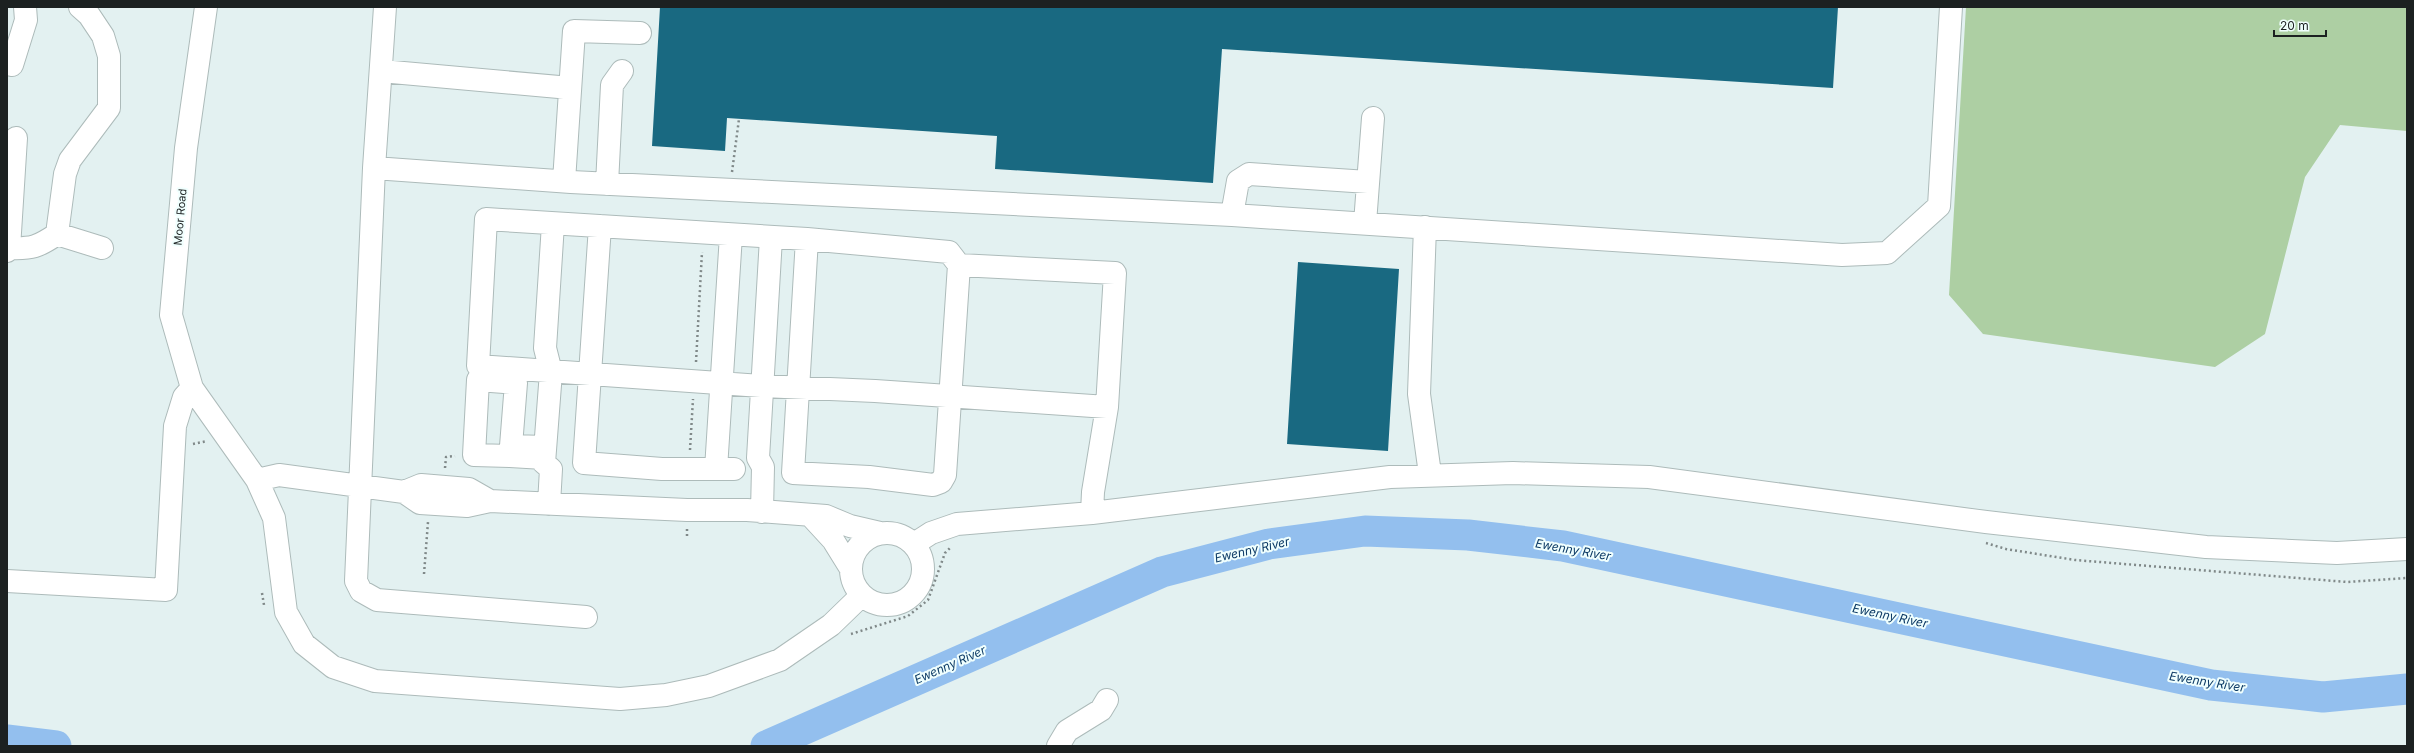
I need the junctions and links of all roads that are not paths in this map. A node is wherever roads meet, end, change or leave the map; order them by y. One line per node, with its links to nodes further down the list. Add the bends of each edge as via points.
1 (25, 7): 7 (street, via 26,20 17,50 12,64)
2 (80, 7): 22 (street, via 89,15 103,36 109,56 109,108 70,160 65,174)
3 (206, 7): 34 (street, Moor Road, via 186,148 171,315)
4 (385, 7): 8 (street)
5 (1951, 7): 21 (street, via 1938,206 1887,253 1842,255)
6 (640, 33): 10 (street, via 574,30)
7 (7, 64)
8 (381, 71): 10 (street); 13 (street)
9 (622, 71): 16 (street, via 612,85)
10 (570, 88): 14 (street)
11 (1373, 118): 15 (street)
12 (16, 138): 27 (street)
13 (374, 168): 14 (street); 41 (street)
14 (564, 181): 16 (street)
15 (1368, 182): 17 (street, via 1249,174 1238,181); 18 (street)
16 (607, 184): 17 (street)
17 (1232, 214): 18 (street)
18 (1365, 223): 21 (street)
19 (553, 224): 20 (street); 29 (street, via 545,348); 29 (street, via 486,219 478,366)
20 (600, 226): 23 (street); 30 (street)
21 (1424, 227): 39 (street, via 1419,394)
22 (57, 234): 26 (street); 27 (street, via 39,246 29,249)
23 (731, 235): 24 (street); 31 (street)
24 (771, 238): 25 (street); 32 (street)
25 (807, 239): 28 (street, via 948,252); 33 (street)
26 (102, 248)
27 (8, 249)
28 (959, 265): 35 (street); 36 (street, via 1115,273)
29 (551, 372): 30 (street); 38 (street)
30 (592, 374): 31 (street); 31 (street, via 584,463 689,470 725,469)
31 (722, 383): 32 (street)
32 (761, 386): 33 (street); 43 (street, via 758,458 763,466)
33 (799, 387): 35 (street); 35 (street, via 793,473 869,476 933,485 941,482 945,475)
34 (192, 388): 40 (street, Moor Road); 50 (street, via 184,397 175,426 166,590)
35 (950, 396): 36 (street)
36 (1107, 407): 44 (street)
37 (510, 451): 38 (street)
38 (545, 456): 42 (street, via 537,468)
39 (1430, 474): 44 (street, via 1263,491); 48 (street, via 1513,473 1649,478 1986,522 2206,547 2337,553)
40 (257, 480): 41 (street, via 279,475); 51 (street, Moor Road, via 274,518 286,612 304,644 333,667 375,681 620,699 666,695 709,686 780,660 831,625)
41 (359, 486): 42 (street, via 404,492 420,503 467,506 490,501); 52 (street, via 356,581 361,591 377,600)
42 (542, 504): 43 (street)
43 (755, 511): 45 (street)
44 (1092, 513): 47 (street, via 957,524 931,533)
45 (810, 515): 46 (street, via 826,516 850,526); 49 (street, via 833,540)
46 (880, 533): 47 (street, via 892,533); 49 (street, via 868,538 859,546 853,557)
47 (914, 544): 51 (street, via 920,554 923,575 913,594 904,601 882,605)
48 (2407, 549)
49 (851, 569): 51 (street, via 852,579)
50 (7, 581)
51 (862, 595)
52 (586, 617)
53 (1107, 700): 54 (street, via 1101,710 1067,730)
54 (1058, 744)

